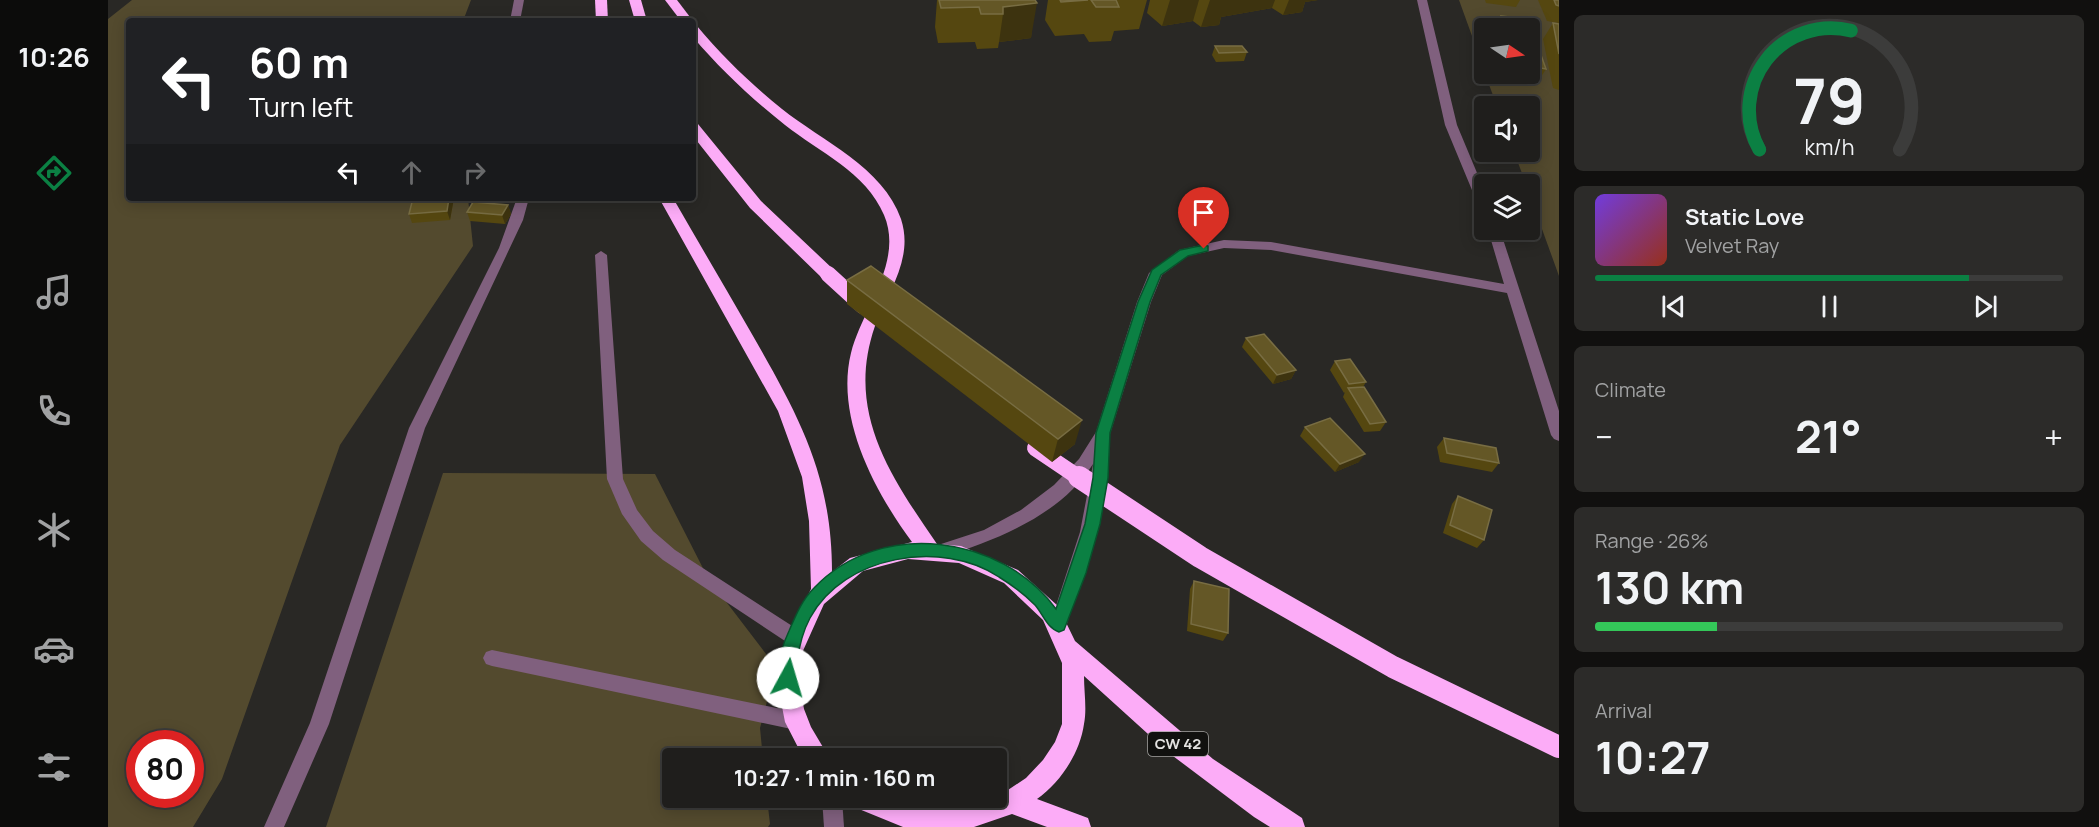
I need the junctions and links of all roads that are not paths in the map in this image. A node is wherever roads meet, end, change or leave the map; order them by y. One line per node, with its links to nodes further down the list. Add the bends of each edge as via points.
1 (519, 0): 6 (street)
2 (601, 0): 7 (highway)
3 (635, 0): 8 (highway)
4 (671, 0): 9 (highway)
5 (1422, 0): 12 (street, via 1451,125)
6 (516, 18)
7 (602, 18)
8 (640, 18)
9 (685, 18)
10 (696, 32): 22 (highway, via 756,94 865,178 887,204 897,250 894,266 866,328 858,381 861,410 867,440 886,485 907,522)
11 (696, 131): 18 (highway, bridge, via 782,234)
12 (1474, 180)
13 (522, 201): 35 (street, via 509,239 417,428 319,724)
14 (668, 201): 23 (highway, via 800,438 819,506)
15 (1497, 240): 17 (street)
16 (601, 255): 25 (street, via 615,479 621,497 647,536 669,555)
17 (1513, 291): 20 (street, via 1271,246 1224,244 1184,253 1156,273); 21 (street)
18 (887, 328)
19 (1016, 432): 29 (highway, bridge, via 1200,557 1393,667)
20 (1103, 433): 22 (street, via 1085,463 1060,490 1027,515 989,536); 24 (street, via 1101,478 1092,524)
21 (1559, 435)
22 (937, 549): 23 (highway, via 881,555 859,564); 24 (highway, via 972,556 998,567 1042,601)
23 (821, 591): 25 (highway)
24 (1059, 624): 26 (highway)
25 (794, 637): 28 (highway, via 788,674)
26 (1071, 650): 31 (highway, via 1077,706 1071,735 1058,761 1039,784); 38 (highway, CW 42, via 1201,765 1254,805)
27 (492, 658): 28 (street)
28 (796, 721): 30 (highway)
29 (1559, 747)
30 (810, 748)
31 (1013, 802): 34 (highway); 37 (highway)
32 (833, 808): 36 (street)
33 (883, 808): 34 (highway, via 918,818)
34 (983, 821)
35 (274, 827)
36 (834, 827)
37 (1079, 827)
38 (1293, 827)

